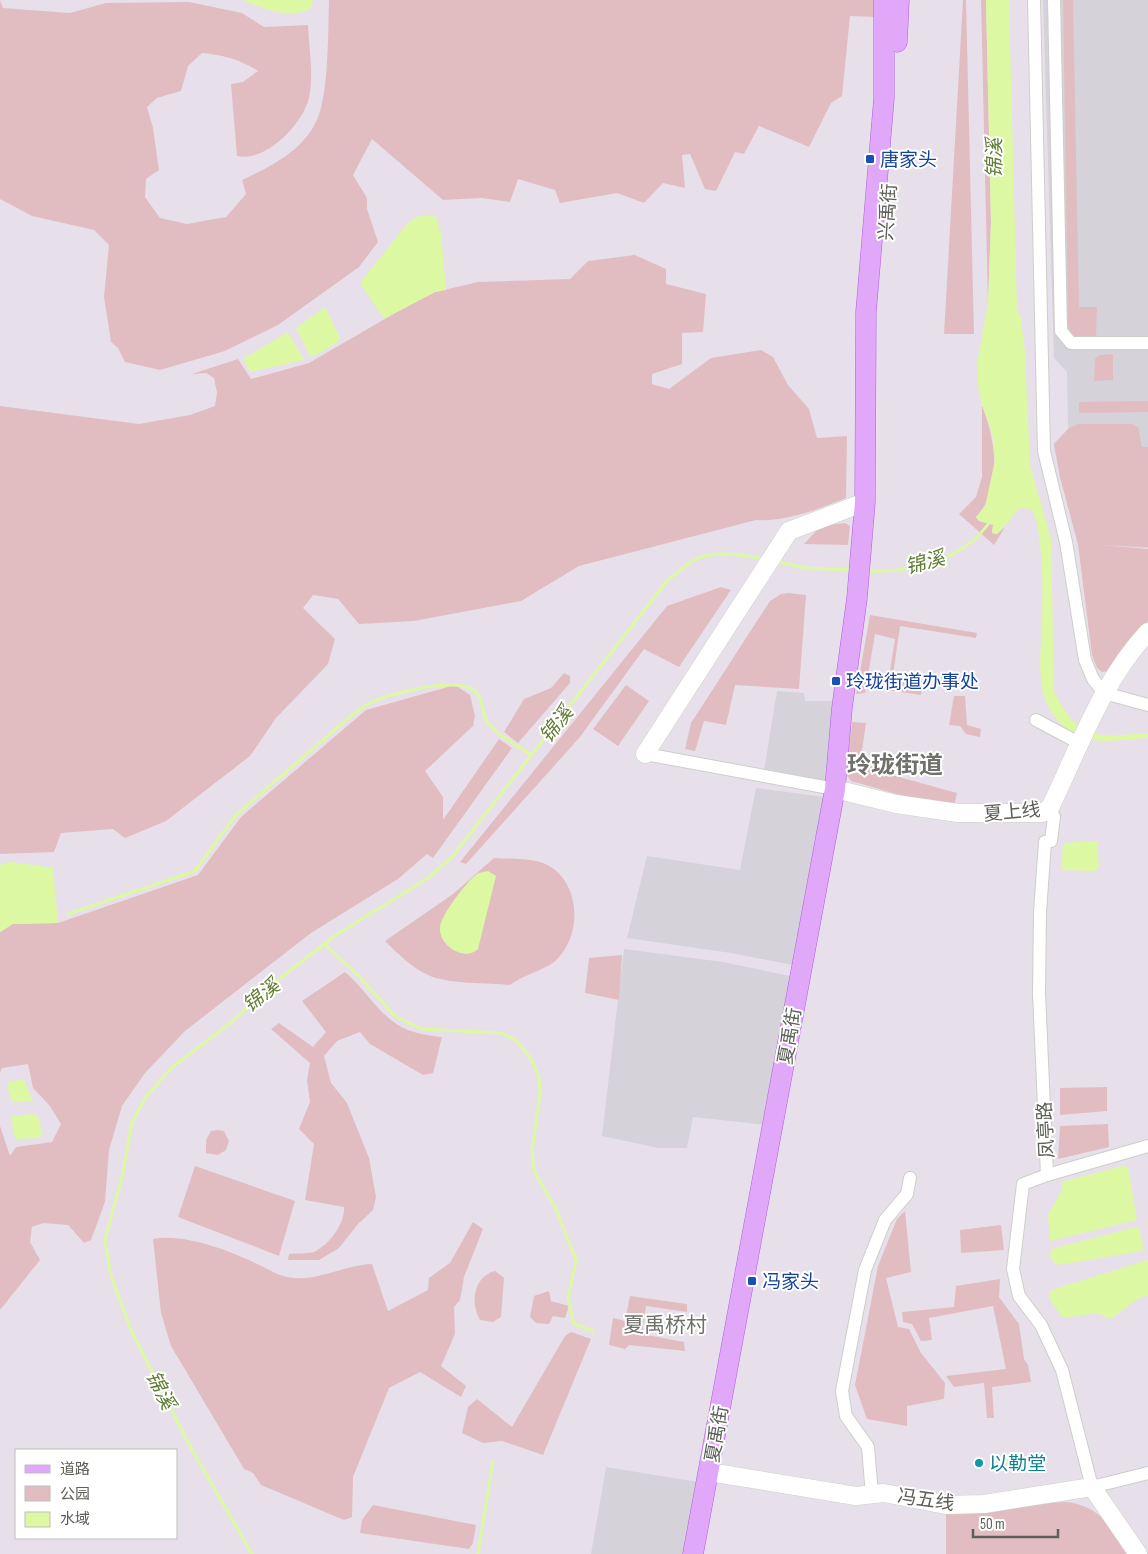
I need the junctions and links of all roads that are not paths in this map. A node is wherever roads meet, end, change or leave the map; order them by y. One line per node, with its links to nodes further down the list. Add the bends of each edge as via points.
1 (884, 0): 6 (main road, 兴禹街, via 884,98 866,312)
2 (899, 0): 6 (main road, 兴禹街, via 896,93 880,297)
3 (1034, 0): 9 (street, via 1044,451 1066,542 1085,660)
4 (1054, 0): 5 (street, via 1061,331 1071,343)
5 (1148, 342)
6 (865, 422): 7 (main road, 兴禹街)
7 (865, 502): 13 (street, via 789,531); 14 (main road, 夏禹街)
8 (1148, 632): 9 (street, 夏上线, via 1128,653)
9 (1100, 701): 10 (street); 12 (street, 夏上线)
10 (1148, 704)
11 (1036, 720): 12 (street)
12 (1080, 744): 15 (street, 夏上线, via 1050,808)
13 (645, 754): 14 (street)
14 (835, 789): 15 (street, 夏上线, via 896,804 958,813); 19 (main road, 夏禹街)
15 (1042, 813): 17 (street, 凤亭路, via 1054,817 1051,841 1045,842 1040,912 1039,993)
16 (1148, 1146): 17 (street)
17 (1047, 1174): 21 (street, 凤亭路, via 1023,1184 1013,1269 1019,1296 1041,1325 1062,1370)
18 (910, 1178): 22 (street, via 907,1194 885,1220 865,1270 842,1390 846,1416 868,1447)
19 (710, 1472): 22 (street, 冯五线, via 856,1496); 23 (main road, 夏禹街)
20 (1148, 1473): 21 (street)
21 (1092, 1487): 22 (street, 冯五线, via 984,1504 946,1504 884,1493); 24 (street)
22 (872, 1494)
23 (693, 1554)
24 (1138, 1554)

